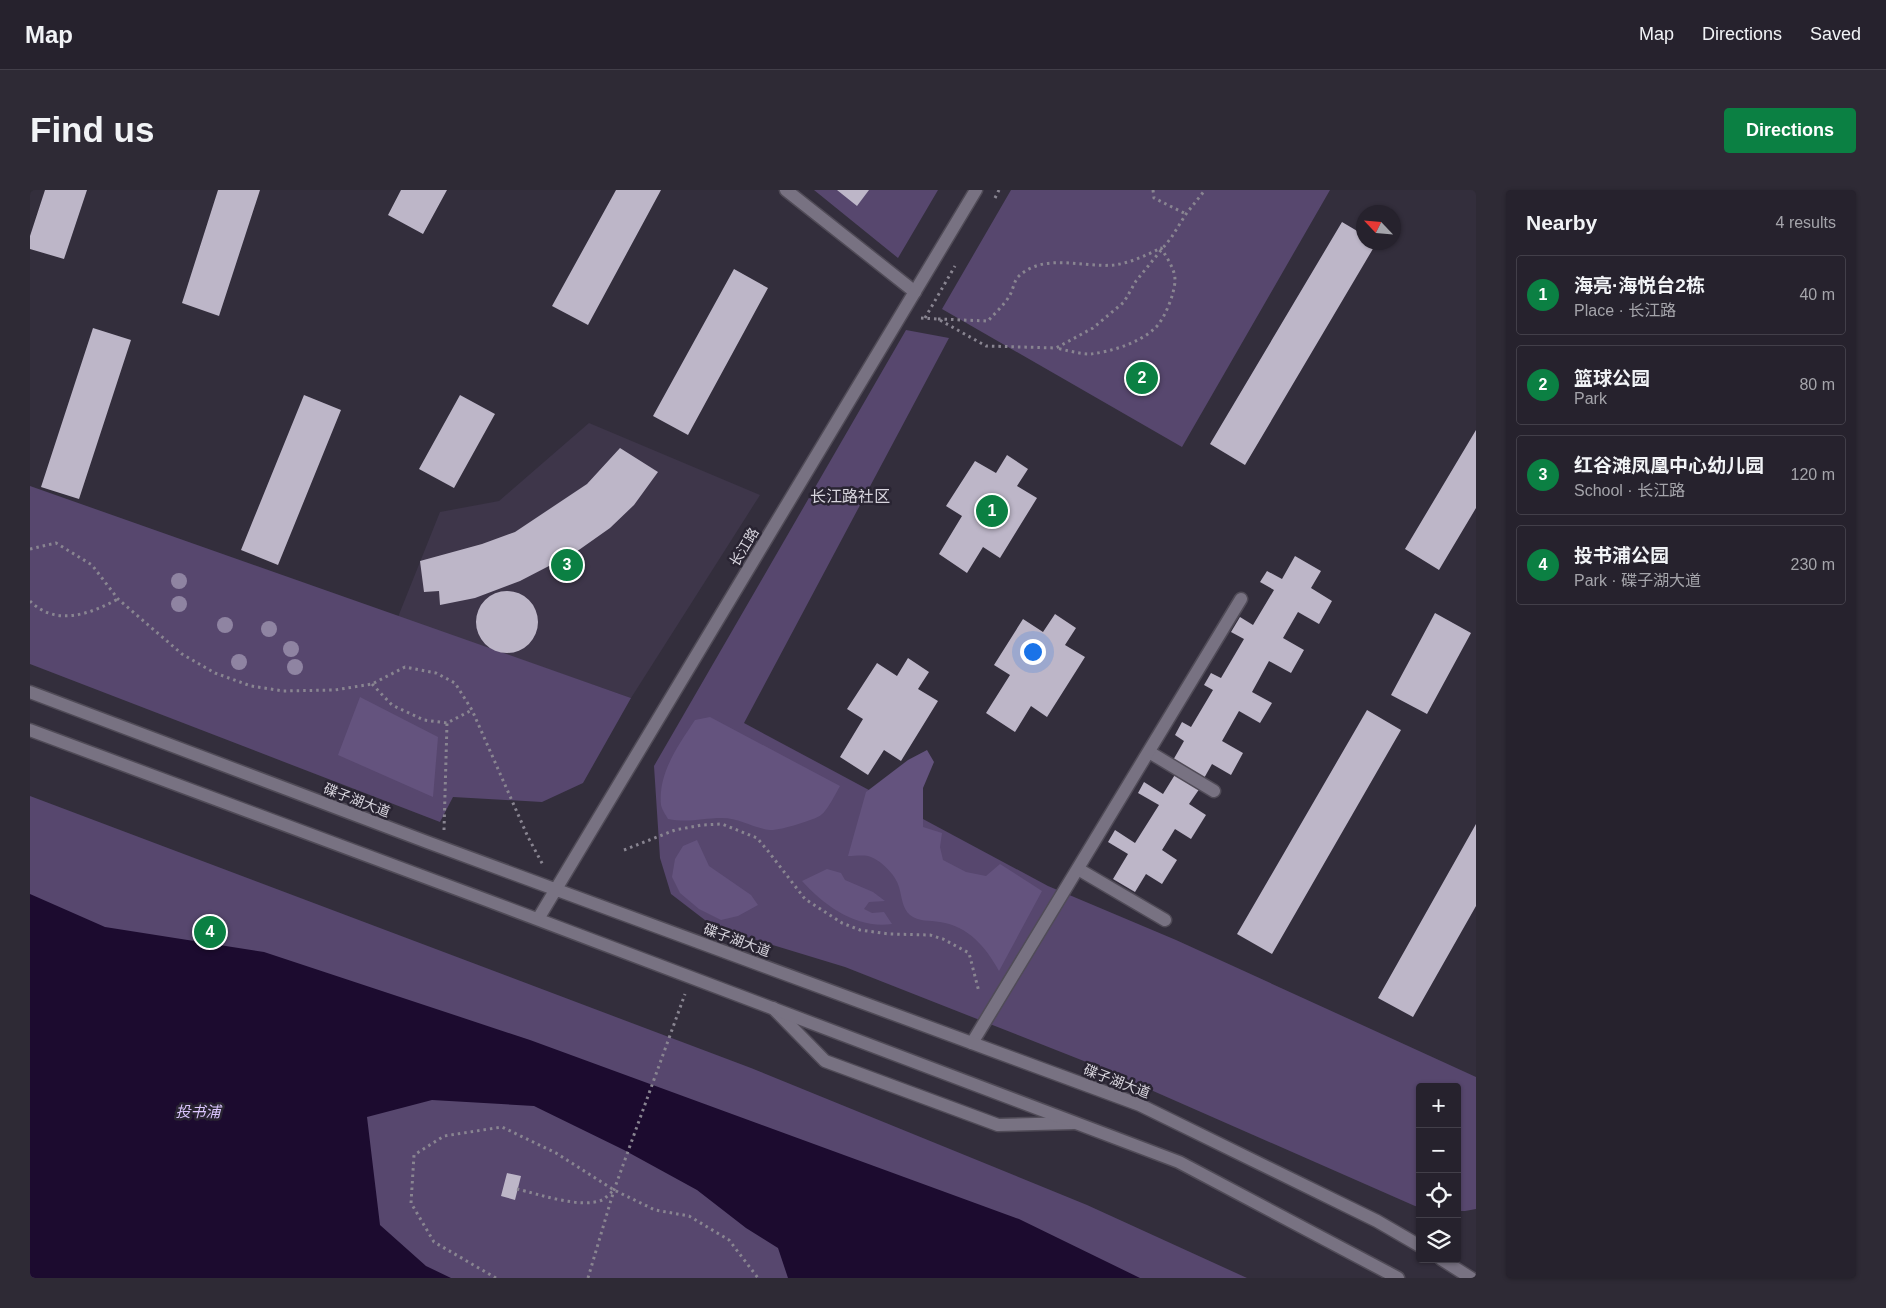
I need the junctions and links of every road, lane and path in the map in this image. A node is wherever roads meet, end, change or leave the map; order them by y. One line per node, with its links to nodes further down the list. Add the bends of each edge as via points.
1 (786, 190): 7 (main road)
2 (976, 190): 7 (main road, 长江路)
3 (1154, 190): 5 (path, via 1154,198)
4 (1205, 190): 5 (path)
5 (1186, 214): 6 (path)
6 (1161, 248): 9 (path, via 1114,265 1056,261 1035,267 1017,278 1010,296 988,321); 10 (path, via 1124,302 1093,328); 10 (path, via 1175,279 1165,312 1155,329 1112,350 1088,354)
7 (915, 292): 8 (main road, 长江路)
8 (901, 316): 9 (path); 25 (main road, 长江路)
9 (938, 319): 10 (path, via 986,346)
10 (1056, 348)
11 (30, 549): 12 (path, via 56,543 92,564)
12 (118, 599): 14 (path, via 96,610 63,617 38,609); 15 (path, via 182,654 215,674 251,686 284,691 335,690)
13 (1241, 599): 20 (main road)
14 (30, 601)
15 (372, 684): 17 (path, via 405,667 436,673 454,683); 18 (path, via 392,705 424,720)
16 (30, 692): 22 (main road, 碟子湖大道)
17 (472, 710): 18 (path); 25 (path, via 528,837)
18 (447, 723): 22 (path)
19 (30, 730): 26 (main road)
20 (1149, 752): 21 (main road); 24 (main road)
21 (1214, 791)
22 (444, 848): 25 (main road, 碟子湖大道)
23 (624, 850): 30 (path, via 675,830 702,825 722,824 757,838 805,899 842,923 860,930 943,938 968,953)
24 (1078, 869): 27 (main road); 30 (main road)
25 (556, 890): 26 (main road, 长江路); 31 (main road, 碟子湖大道)
26 (538, 920): 28 (main road)
27 (1165, 920)
28 (691, 977): 29 (main road); 34 (path)
29 (772, 1008): 32 (main road); 32 (main road, via 825,1061 998,1125)
30 (986, 1020): 31 (main road)
31 (972, 1043): 35 (main road, 碟子湖大道, via 1140,1105 1377,1221)
32 (1074, 1122): 40 (main road, via 1179,1162)
33 (517, 1189): 34 (path, via 582,1203 602,1200)
34 (614, 1190): 37 (path, via 556,1153 502,1127 444,1136 414,1155 411,1204 434,1242); 38 (path); 39 (path, via 655,1210 689,1216 729,1240)
35 (1416, 1244)
36 (1447, 1263): 41 (main road)
37 (496, 1278)
38 (588, 1278)
39 (758, 1278)
40 (1398, 1278)
41 (1471, 1278)

